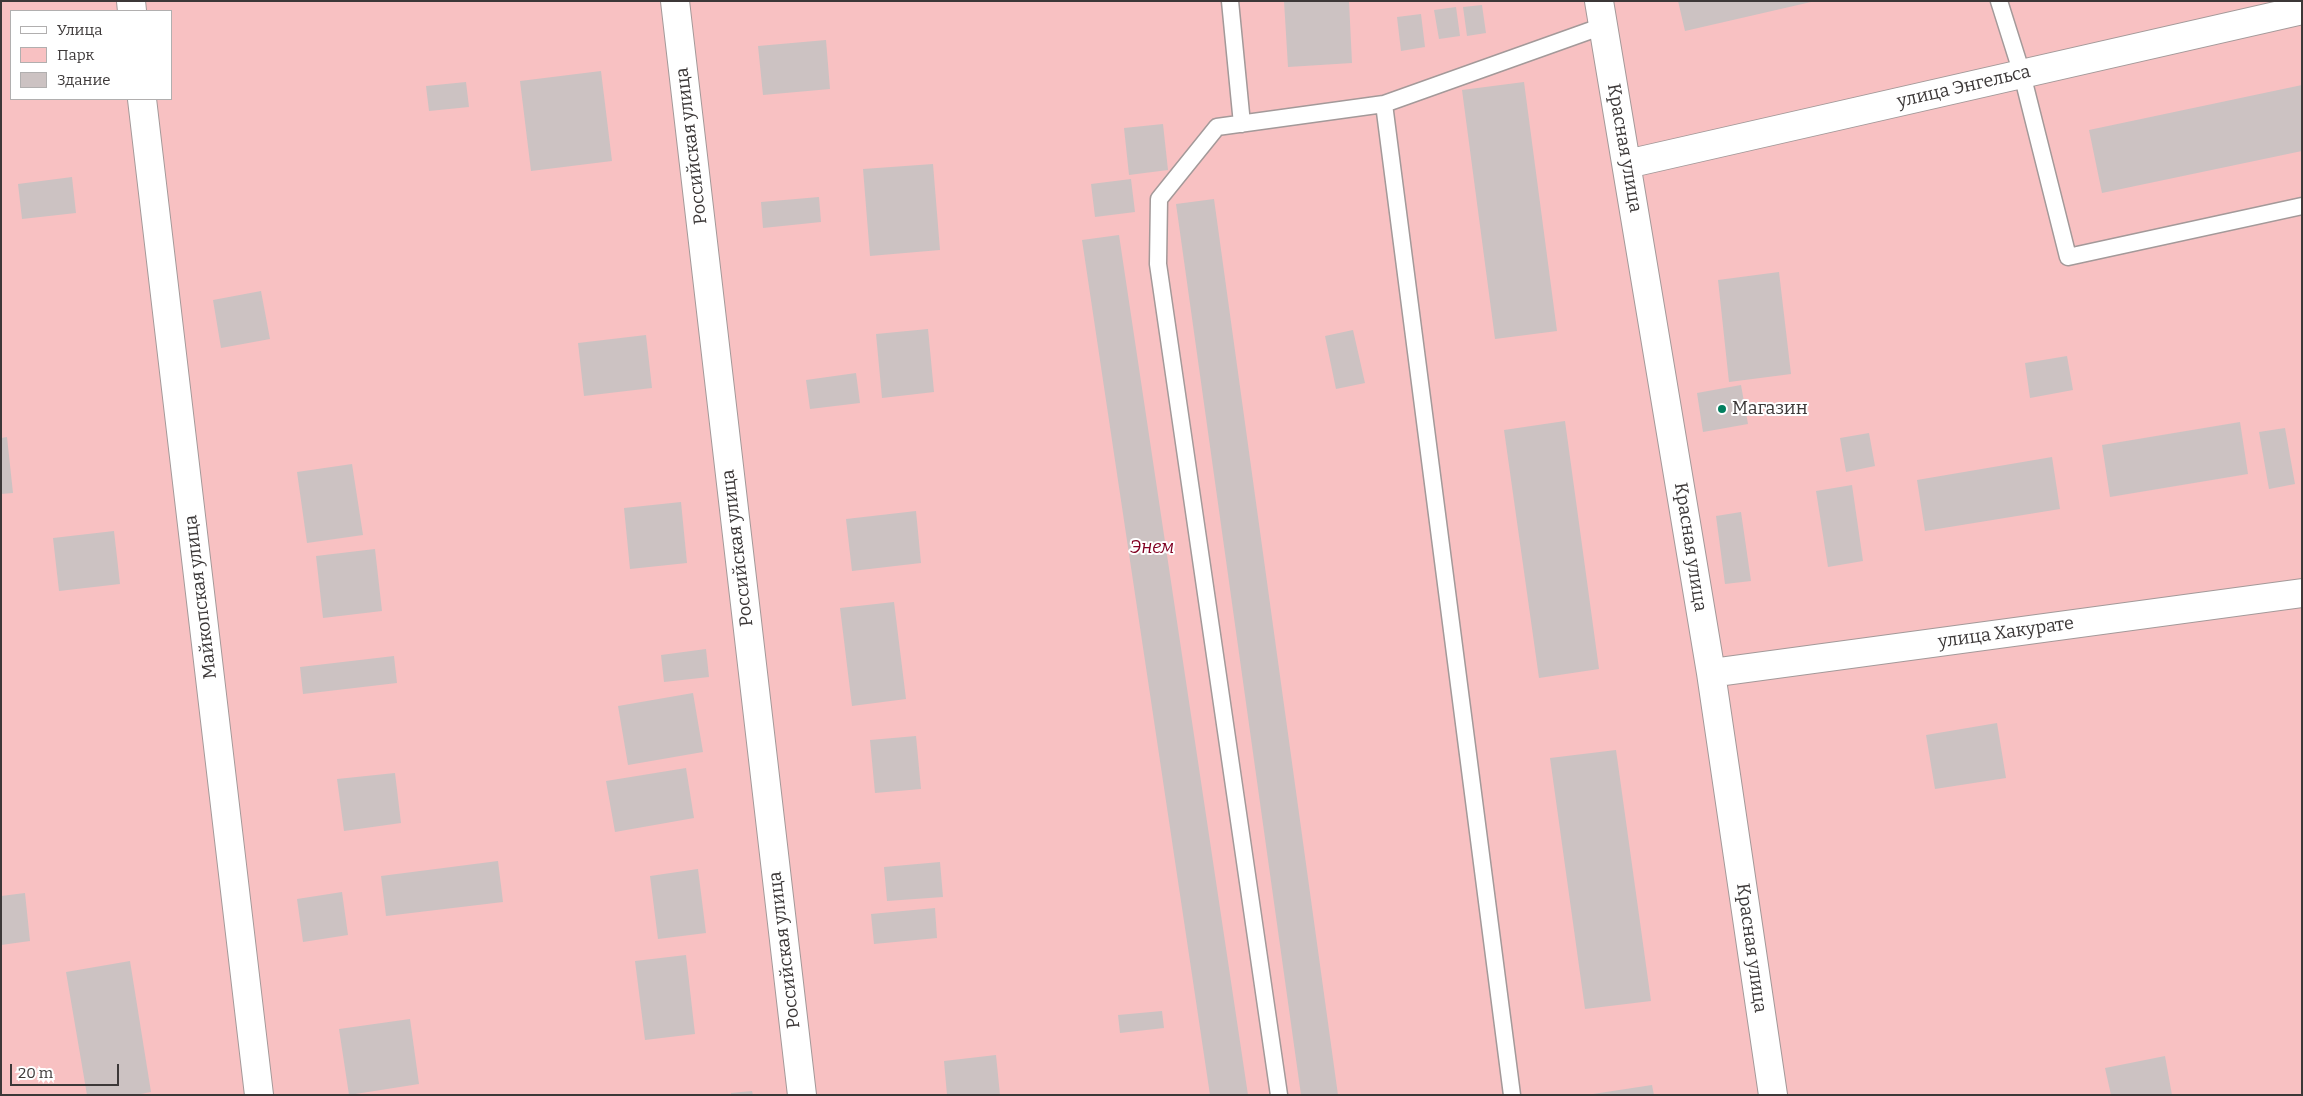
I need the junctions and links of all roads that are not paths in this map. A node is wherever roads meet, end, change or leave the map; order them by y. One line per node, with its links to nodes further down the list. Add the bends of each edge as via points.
1 (675, 1): 15 (street, Российская улица)
2 (1230, 1): 9 (lane)
3 (1999, 1): 6 (lane)
4 (2302, 10): 6 (street, улица Энгельса)
5 (1601, 13): 8 (lane); 10 (street, Красная улица)
6 (2022, 74): 10 (street, улица Энгельса); 11 (lane, via 2068,257)
7 (142, 100): 14 (street, Майкопская улица)
8 (1384, 104): 9 (lane); 17 (lane)
9 (1242, 124): 16 (lane, via 1217,127 1159,200 1158,264)
10 (1627, 164): 13 (street, Красная улица)
11 (2302, 206)
12 (2302, 593): 13 (street, улица Хакурате)
13 (1711, 673): 18 (street, Красная улица)
14 (259, 1095)
15 (802, 1095)
16 (1279, 1095)
17 (1512, 1095)
18 (1773, 1095)

